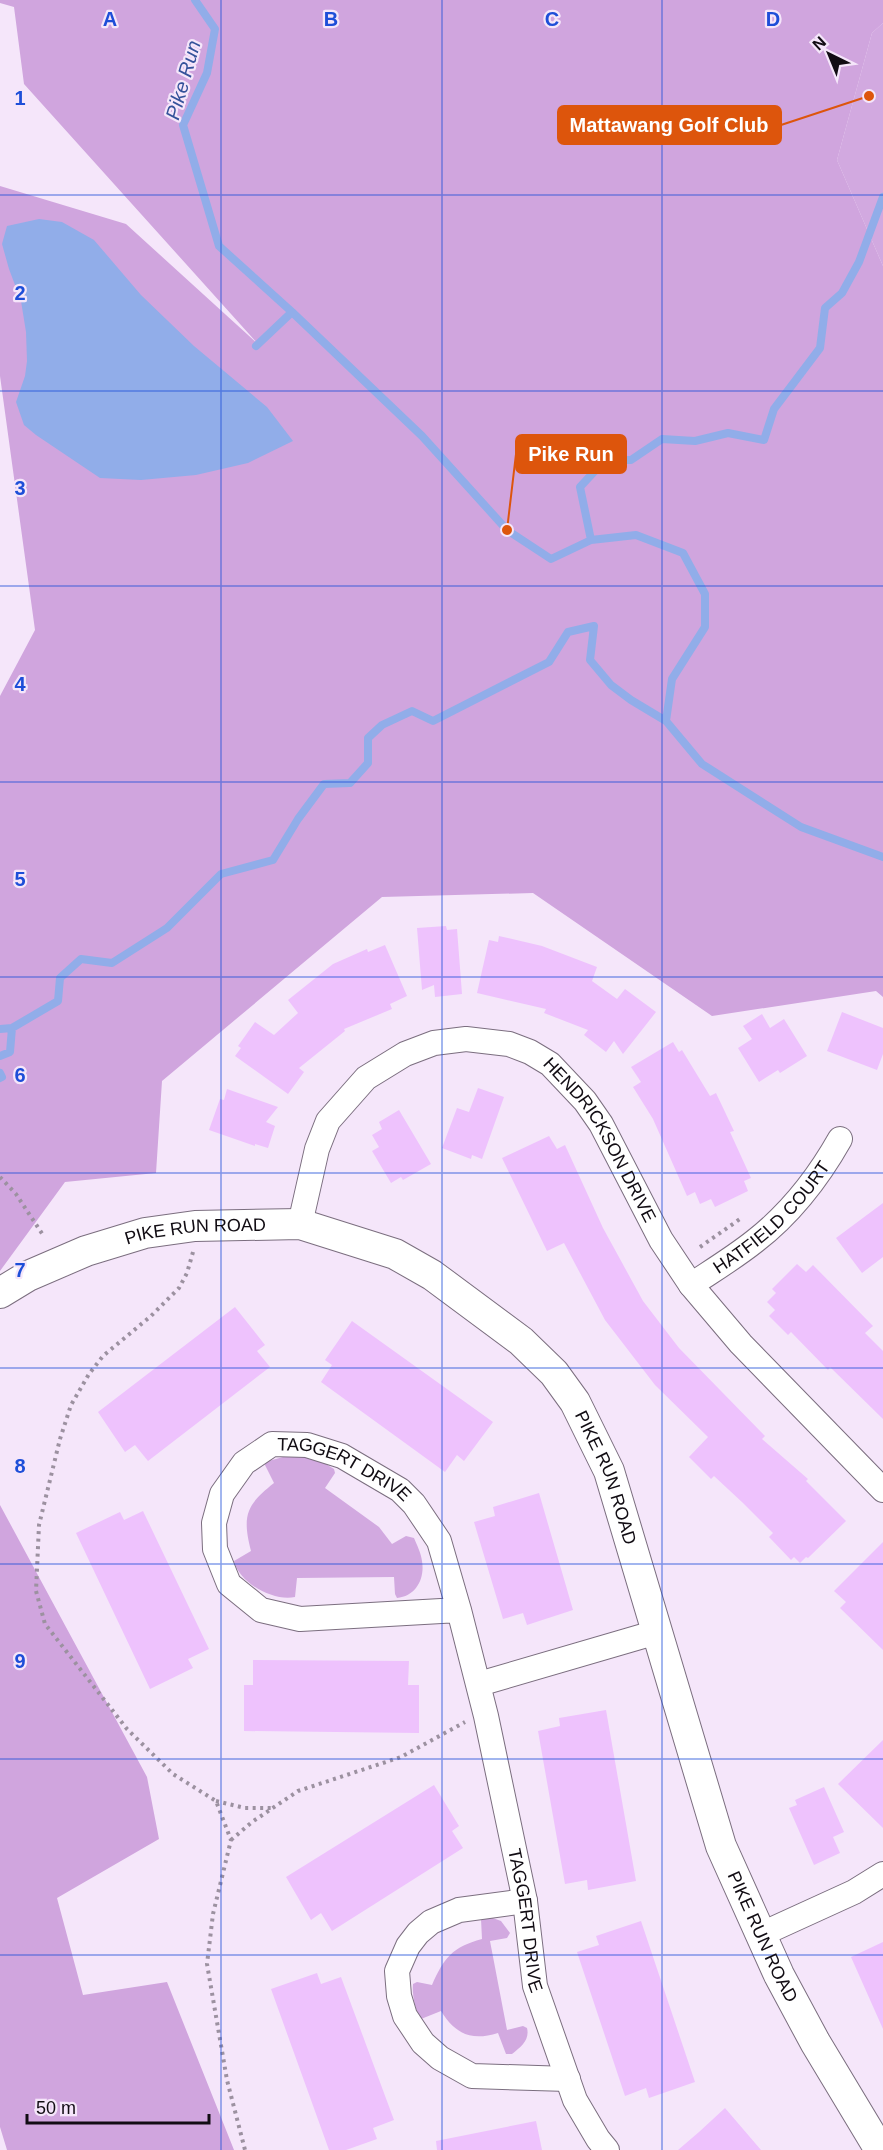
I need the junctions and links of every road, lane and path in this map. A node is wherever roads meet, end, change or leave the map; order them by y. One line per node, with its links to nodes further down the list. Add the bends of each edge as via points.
1 (840, 1139): 8 (street, HATFIELD COURT, via 824,1168 797,1202 756,1240)
2 (0, 1178): 5 (path, via 16,1194)
3 (744, 1217): 7 (path)
4 (300, 1224): 8 (street, HENDRICKSON DRIVE, via 317,1149 328,1121 366,1078 405,1053 434,1043 466,1039 509,1044 550,1064 585,1101 601,1124 661,1240); 9 (street, PIKE RUN ROAD, via 195,1226 144,1233 86,1251); 12 (street, PIKE RUN ROAD, via 395,1254 432,1275 521,1341 554,1373 575,1402 609,1471)
5 (43, 1236)
6 (196, 1243): 15 (path, via 179,1288 103,1356 71,1405 39,1526 36,1592 45,1624 126,1729 173,1774)
7 (700, 1247)
8 (691, 1285): 10 (street, HENDRICKSON DRIVE, via 741,1344)
9 (0, 1293)
10 (883, 1490)
11 (459, 1610): 11 (street, TAGGERT DRIVE, via 300,1619 261,1610 229,1584 215,1549 214,1523 222,1494 244,1463 272,1444 307,1445 342,1455 400,1490 414,1504 439,1541); 13 (street, TAGGERT DRIVE)
12 (657, 1632): 13 (street); 20 (street, PIKE RUN ROAD, via 721,1846)
13 (478, 1684): 19 (street, TAGGERT DRIVE)
14 (471, 1718): 16 (path, via 401,1757 298,1791)
15 (216, 1801): 16 (path, via 244,1808); 17 (path)
16 (273, 1808): 17 (path)
17 (231, 1840): 22 (path, via 213,1914 207,1964 226,2080)
18 (883, 1874): 20 (street, via 854,1892)
19 (525, 1901): 21 (street, TAGGERT DRIVE, via 536,1986); 21 (street, via 459,1910 431,1922 408,1946 397,1971 399,1996 405,2016 423,2043 472,2076)
20 (762, 1934): 24 (street, PIKE RUN ROAD, via 815,2042)
21 (568, 2079): 23 (street, TAGGERT DRIVE, via 575,2100)
22 (245, 2150)
23 (607, 2150)
24 (880, 2150)

